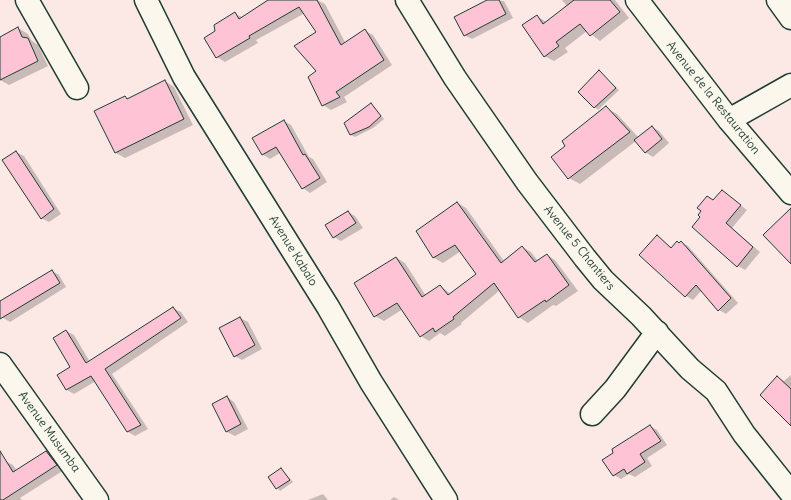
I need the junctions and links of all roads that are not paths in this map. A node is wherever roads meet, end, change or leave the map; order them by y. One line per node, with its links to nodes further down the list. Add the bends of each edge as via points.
1 (28, 0): 8 (street)
2 (146, 0): 16 (street, Avenue Kabalo, via 184,77)
3 (407, 0): 11 (street, Avenue 5 Chantiers, via 455,78 526,182 603,280)
4 (637, 0): 9 (street, Avenue de la Restauration)
5 (778, 0): 6 (street)
6 (791, 18)
7 (791, 85): 9 (street, Avenue de la Restauration)
8 (78, 88)
9 (729, 120): 10 (street, Avenue de la Restauration)
10 (791, 193)
11 (657, 332): 13 (street, via 615,389); 14 (street, Avenue 5 Chantiers, via 690,369 716,391 744,434)
12 (0, 364): 15 (street, Avenue Musumba)
13 (592, 414)
14 (791, 493)
15 (97, 500)
16 (446, 500)

